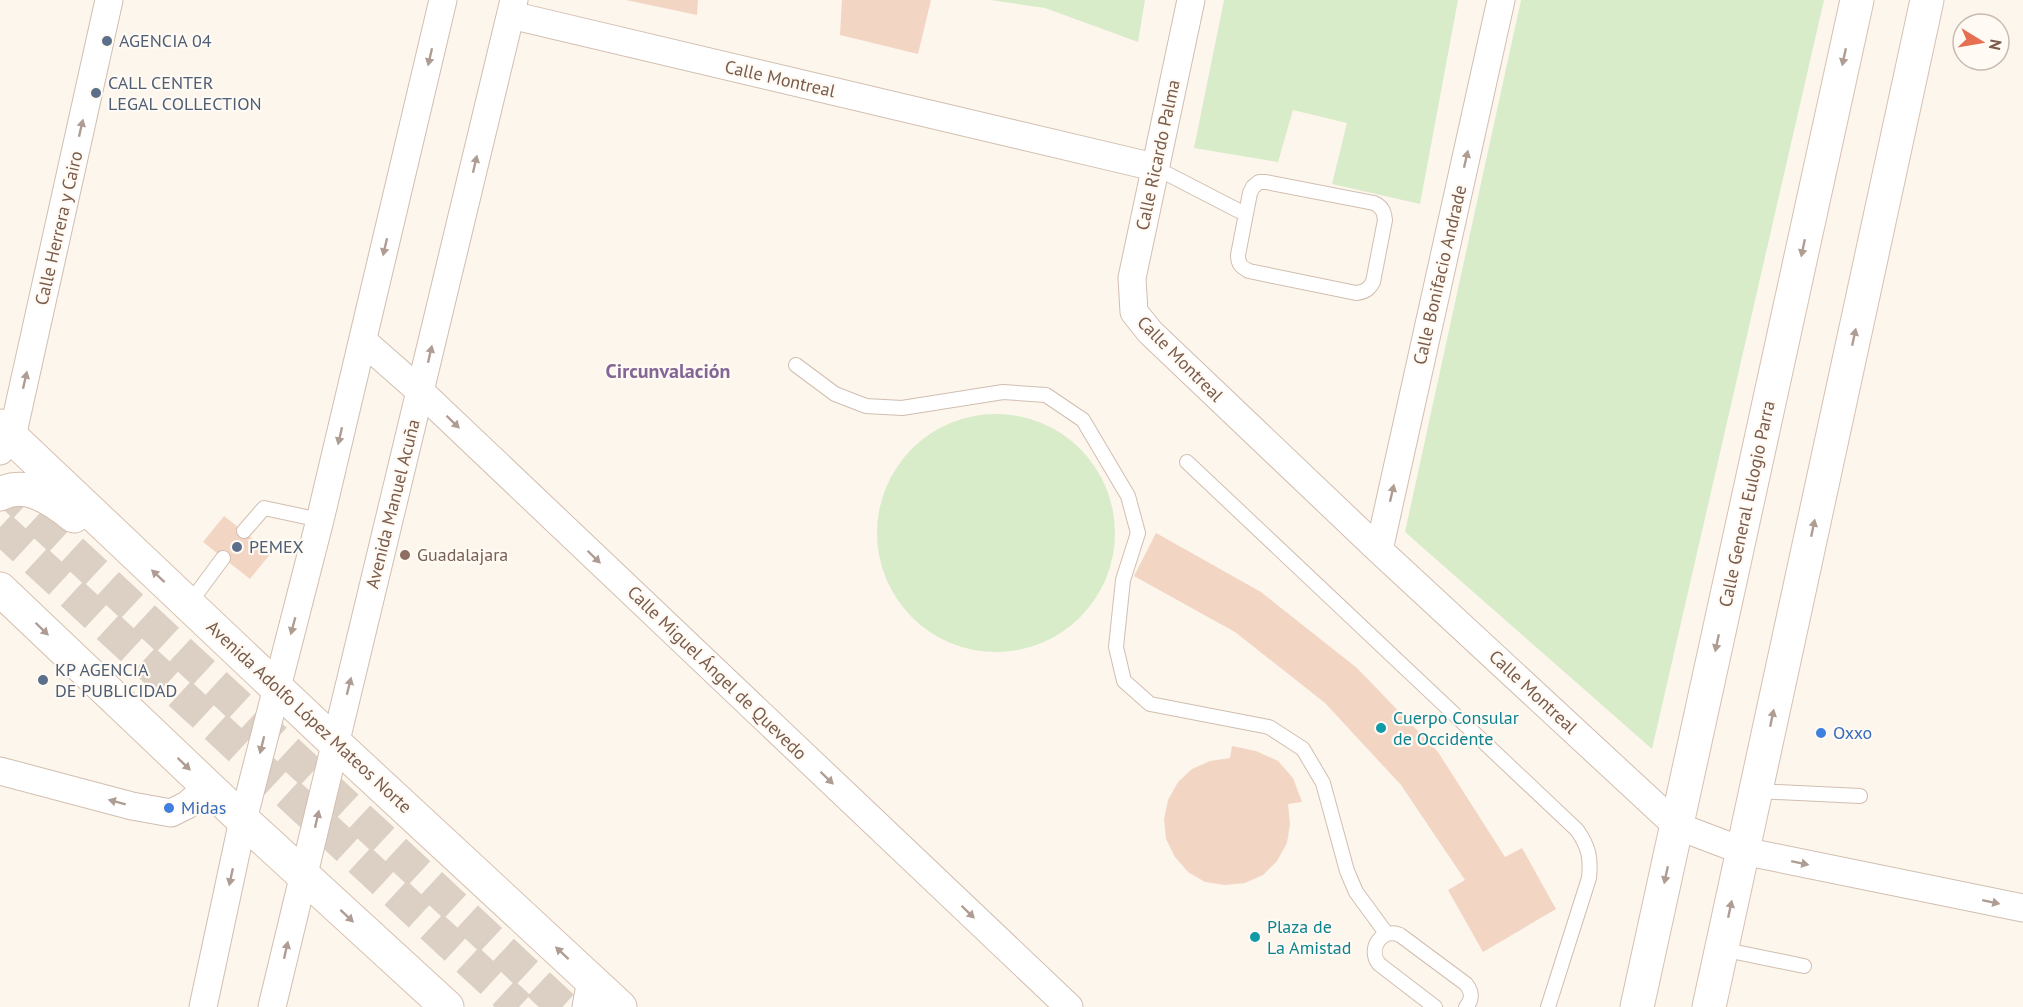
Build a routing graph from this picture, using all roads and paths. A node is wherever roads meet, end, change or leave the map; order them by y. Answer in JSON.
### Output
{"nodes":[{"id":1,"x":109,"y":0,"type":"edge"},
{"id":2,"x":443,"y":0,"type":"edge"},
{"id":3,"x":1191,"y":0,"type":"edge"},
{"id":4,"x":1501,"y":0,"type":"edge"},
{"id":5,"x":1857,"y":0,"type":"edge"},
{"id":6,"x":1927,"y":0,"type":"edge"},
{"id":7,"x":512,"y":8,"type":"edge"},
{"id":8,"x":1154,"y":167,"type":"junction"},
{"id":9,"x":1245,"y":214,"type":"junction"},
{"id":10,"x":1134,"y":312,"type":"joint"},
{"id":11,"x":363,"y":341,"type":"junction"},
{"id":12,"x":796,"y":365,"type":"dead end"},
{"id":13,"x":421,"y":392,"type":"junction"},
{"id":14,"x":4,"y":438,"type":"edge"},
{"id":15,"x":1187,"y":462,"type":"dead end"},
{"id":16,"x":0,"y":494,"type":"edge"},
{"id":17,"x":320,"y":520,"type":"junction"},
{"id":18,"x":244,"y":531,"type":"dead end"},
{"id":19,"x":120,"y":541,"type":"junction"},
{"id":20,"x":1379,"y":550,"type":"junction"},
{"id":21,"x":223,"y":558,"type":"dead end"},
{"id":22,"x":0,"y":589,"type":"edge"},
{"id":23,"x":189,"y":604,"type":"junction"},
{"id":24,"x":277,"y":688,"type":"junction"},
{"id":25,"x":335,"y":743,"type":"junction"},
{"id":26,"x":0,"y":771,"type":"edge"},
{"id":27,"x":208,"y":787,"type":"junction"},
{"id":28,"x":1756,"y":791,"type":"junction"},
{"id":29,"x":1860,"y":796,"type":"dead end"},
{"id":30,"x":243,"y":820,"type":"junction"},
{"id":31,"x":1677,"y":826,"type":"junction"},
{"id":32,"x":1743,"y":851,"type":"junction"},
{"id":33,"x":304,"y":876,"type":"junction"},
{"id":34,"x":2023,"y":908,"type":"edge"},
{"id":35,"x":1386,"y":933,"type":"junction"},
{"id":36,"x":1721,"y":949,"type":"junction"},
{"id":37,"x":1804,"y":966,"type":"dead end"},
{"id":38,"x":588,"y":994,"type":"edge"},
{"id":39,"x":1060,"y":1004,"type":"edge"},
{"id":40,"x":204,"y":1007,"type":"edge"},
{"id":41,"x":273,"y":1007,"type":"edge"},
{"id":42,"x":447,"y":1007,"type":"edge"},
{"id":43,"x":620,"y":1007,"type":"edge"},
{"id":44,"x":1435,"y":1007,"type":"edge"},
{"id":45,"x":1466,"y":1007,"type":"edge"},
{"id":46,"x":1548,"y":1007,"type":"edge"},
{"id":47,"x":1637,"y":1007,"type":"edge"},
{"id":48,"x":1709,"y":1007,"type":"edge"}],
"edges":[{"from":14,"to":1,"type":"street","name":"Calle Herrera y Cairo","one_way":true},
{"from":2,"to":11,"type":"street","one_way":true},
{"from":3,"to":8,"type":"street","name":"Calle Ricardo Palma"},
{"from":20,"to":4,"type":"street","name":"Calle Bonifacio Andrade","one_way":true},
{"from":5,"to":31,"type":"street","name":"Calle General Eulogio Parra","one_way":true},
{"from":28,"to":6,"type":"street","one_way":true},
{"from":7,"to":8,"type":"street","name":"Calle Montreal"},
{"from":13,"to":7,"type":"street","name":"Avenida Manuel Acuña","one_way":true},
{"from":8,"to":9,"type":"lane"},
{"from":8,"to":10,"type":"street","name":"Calle Ricardo Palma"},
{"from":9,"to":9,"type":"lane"},
{"from":10,"to":20,"type":"street","name":"Calle Montreal"},
{"from":11,"to":13,"type":"street","name":"Calle Miguel Ángel de Quevedo"},
{"from":11,"to":17,"type":"street","one_way":true},
{"from":12,"to":35,"type":"lane"},
{"from":25,"to":13,"type":"street","name":"Avenida Manuel Acuña","one_way":true},
{"from":13,"to":39,"type":"street","name":"Calle Miguel Ángel de Quevedo","one_way":true},
{"from":14,"to":19,"type":"street","name":"Avenida Adolfo López Mateos Norte"},
{"from":15,"to":46,"type":"lane"},
{"from":16,"to":19,"type":"street"},
{"from":17,"to":18,"type":"lane"},
{"from":17,"to":24,"type":"street","one_way":true},
{"from":23,"to":19,"type":"street","name":"Avenida Adolfo López Mateos Norte","one_way":true},
{"from":20,"to":31,"type":"street","name":"Calle Montreal"},
{"from":21,"to":23,"type":"lane"},
{"from":22,"to":27,"type":"street","one_way":true},
{"from":23,"to":24,"type":"street","name":"Avenida Adolfo López Mateos Norte"},
{"from":24,"to":25,"type":"street","name":"Avenida Adolfo López Mateos Norte"},
{"from":24,"to":30,"type":"street","one_way":true},
{"from":33,"to":25,"type":"street","name":"Avenida Manuel Acuña","one_way":true},
{"from":38,"to":25,"type":"street","name":"Avenida Adolfo López Mateos Norte","one_way":true},
{"from":27,"to":26,"type":"street","one_way":true},
{"from":27,"to":30,"type":"street"},
{"from":28,"to":29,"type":"lane"},
{"from":28,"to":32,"type":"street"},
{"from":30,"to":33,"type":"street"},
{"from":30,"to":40,"type":"street","one_way":true},
{"from":31,"to":32,"type":"street","name":"Calle Montreal"},
{"from":31,"to":47,"type":"street","name":"Calle General Eulogio Parra","one_way":true},
{"from":32,"to":34,"type":"street","name":"Calle Montreal","one_way":true},
{"from":36,"to":32,"type":"street","one_way":true},
{"from":41,"to":33,"type":"street","name":"Avenida Manuel Acuña","one_way":true},
{"from":33,"to":42,"type":"street","one_way":true},
{"from":35,"to":44,"type":"lane"},
{"from":35,"to":45,"type":"lane"},
{"from":36,"to":37,"type":"lane"},
{"from":36,"to":48,"type":"street"},
{"from":38,"to":43,"type":"street","name":"Avenida Adolfo López Mateos Norte"}]}
